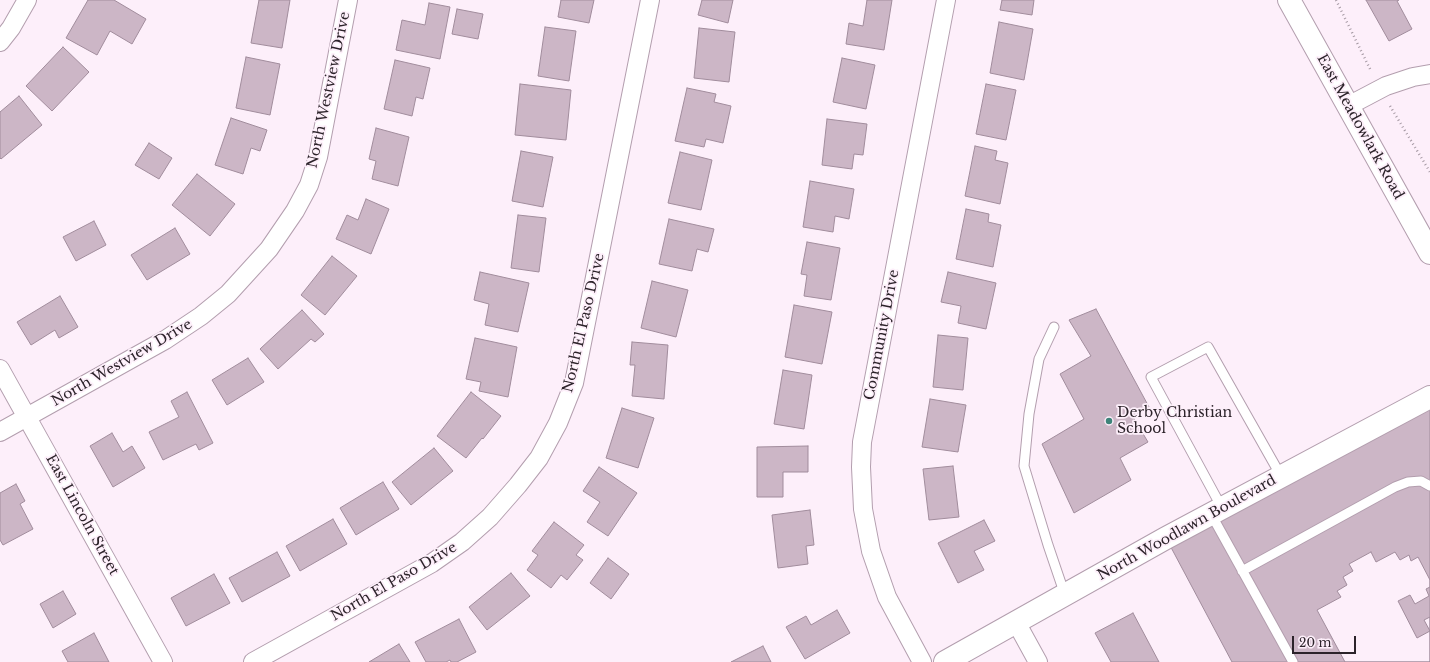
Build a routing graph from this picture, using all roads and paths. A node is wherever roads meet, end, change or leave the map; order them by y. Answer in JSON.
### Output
{"nodes":[{"id":1,"x":27,"y":0,"type":"edge"},
{"id":2,"x":348,"y":0,"type":"edge"},
{"id":3,"x":650,"y":0,"type":"edge"},
{"id":4,"x":946,"y":0,"type":"edge"},
{"id":5,"x":1289,"y":0,"type":"edge"},
{"id":6,"x":1336,"y":0,"type":"edge"},
{"id":7,"x":0,"y":42,"type":"edge"},
{"id":8,"x":1372,"y":74,"type":"dead end"},
{"id":9,"x":1430,"y":74,"type":"edge"},
{"id":10,"x":1389,"y":104,"type":"dead end"},
{"id":11,"x":1348,"y":106,"type":"junction"},
{"id":12,"x":1430,"y":172,"type":"edge"},
{"id":13,"x":1430,"y":253,"type":"edge"},
{"id":14,"x":1054,"y":327,"type":"dead end"},
{"id":15,"x":0,"y":369,"type":"edge"},
{"id":16,"x":1430,"y":397,"type":"edge"},
{"id":17,"x":27,"y":417,"type":"junction"},
{"id":18,"x":0,"y":432,"type":"edge"},
{"id":19,"x":1281,"y":476,"type":"junction"},
{"id":20,"x":1430,"y":486,"type":"edge"},
{"id":21,"x":1216,"y":511,"type":"junction"},
{"id":22,"x":1242,"y":571,"type":"junction"},
{"id":23,"x":1065,"y":595,"type":"junction"},
{"id":24,"x":1016,"y":622,"type":"junction"},
{"id":25,"x":163,"y":662,"type":"edge"},
{"id":26,"x":253,"y":662,"type":"edge"},
{"id":27,"x":922,"y":662,"type":"edge"},
{"id":28,"x":945,"y":662,"type":"edge"},
{"id":29,"x":1038,"y":662,"type":"edge"},
{"id":30,"x":1293,"y":662,"type":"edge"}],
"edges":[{"from":1,"to":7,"type":"street"},
{"from":2,"to":17,"type":"street","name":"North Westview Drive"},
{"from":3,"to":26,"type":"street","name":"North El Paso Drive"},
{"from":4,"to":27,"type":"street","name":"Community Drive"},
{"from":5,"to":11,"type":"street","name":"East Meadowlark Road"},
{"from":6,"to":8,"type":"path"},
{"from":9,"to":11,"type":"street"},
{"from":10,"to":12,"type":"path"},
{"from":11,"to":13,"type":"street","name":"East Meadowlark Road"},
{"from":14,"to":23,"type":"lane"},
{"from":15,"to":17,"type":"street","name":"East Lincoln Street"},
{"from":16,"to":19,"type":"street","name":"North Woodlawn Boulevard"},
{"from":17,"to":18,"type":"street","name":"North Westview Drive"},
{"from":17,"to":25,"type":"street","name":"East Lincoln Street"},
{"from":19,"to":21,"type":"street","name":"North Woodlawn Boulevard"},
{"from":19,"to":21,"type":"lane"},
{"from":20,"to":22,"type":"lane"},
{"from":21,"to":22,"type":"lane"},
{"from":21,"to":23,"type":"street","name":"North Woodlawn Boulevard"},
{"from":22,"to":30,"type":"lane"},
{"from":23,"to":24,"type":"street","name":"North Woodlawn Boulevard"},
{"from":24,"to":28,"type":"street","name":"North Woodlawn Boulevard"},
{"from":24,"to":29,"type":"street"}]}
